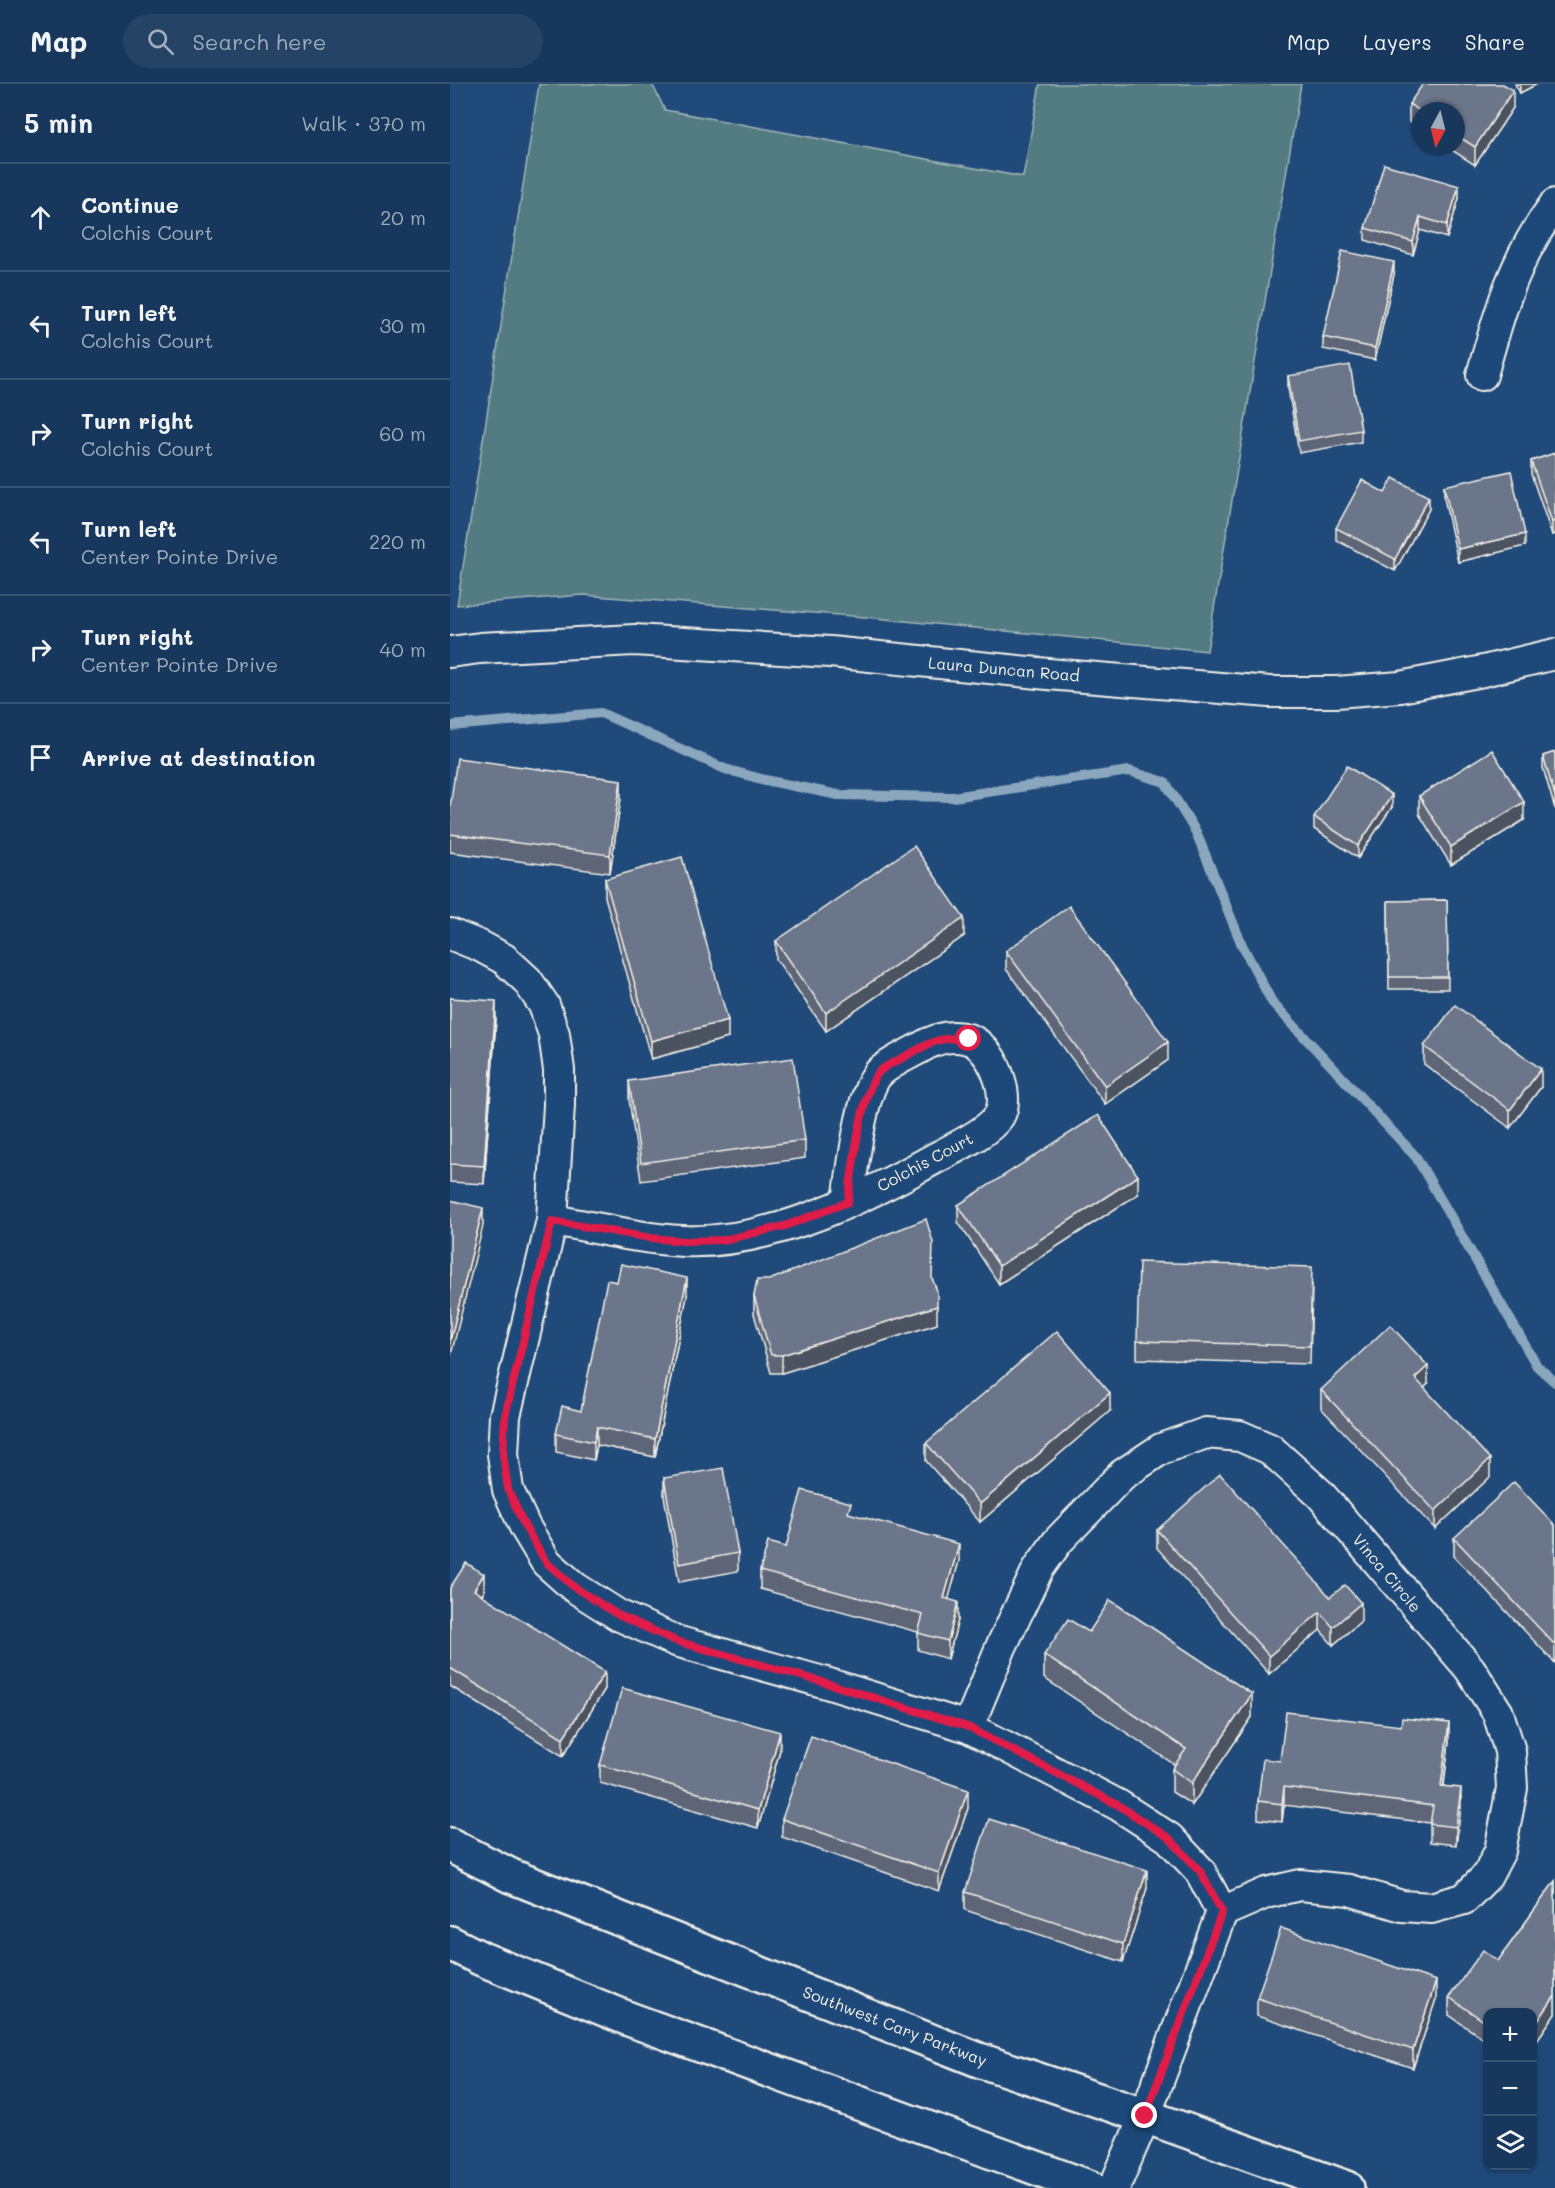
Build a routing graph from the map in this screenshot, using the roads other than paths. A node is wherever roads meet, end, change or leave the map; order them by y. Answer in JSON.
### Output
{"nodes":[{"id":1,"x":1555,"y":204,"type":"edge"},
{"id":2,"x":1482,"y":375,"type":"dead end"},
{"id":3,"x":450,"y":652,"type":"edge"},
{"id":4,"x":1555,"y":654,"type":"edge"},
{"id":5,"x":450,"y":934,"type":"edge"},
{"id":6,"x":848,"y":1202,"type":"junction"},
{"id":7,"x":552,"y":1221,"type":"junction"},
{"id":8,"x":968,"y":1727,"type":"junction"},
{"id":9,"x":450,"y":1845,"type":"edge"},
{"id":10,"x":1222,"y":1912,"type":"junction"},
{"id":11,"x":450,"y":1943,"type":"edge"},
{"id":12,"x":1145,"y":2116,"type":"junction"},
{"id":13,"x":1091,"y":2188,"type":"edge"},
{"id":14,"x":1114,"y":2188,"type":"edge"},
{"id":15,"x":1347,"y":2188,"type":"edge"}],
"edges":[{"from":1,"to":2,"type":"street"},
{"from":3,"to":4,"type":"street","name":"Laura Duncan Road"},
{"from":5,"to":7,"type":"street"},
{"from":6,"to":6,"type":"street","name":"Colchis Court"},
{"from":6,"to":7,"type":"street","name":"Colchis Court"},
{"from":7,"to":8,"type":"street"},
{"from":8,"to":10,"type":"street"},
{"from":8,"to":10,"type":"street","name":"Vinca Circle"},
{"from":9,"to":12,"type":"main road","name":"Southwest Cary Parkway"},
{"from":10,"to":12,"type":"street"},
{"from":11,"to":13,"type":"main road"},
{"from":12,"to":14,"type":"street"},
{"from":12,"to":15,"type":"main road","name":"Southwest Cary Parkway"}]}
